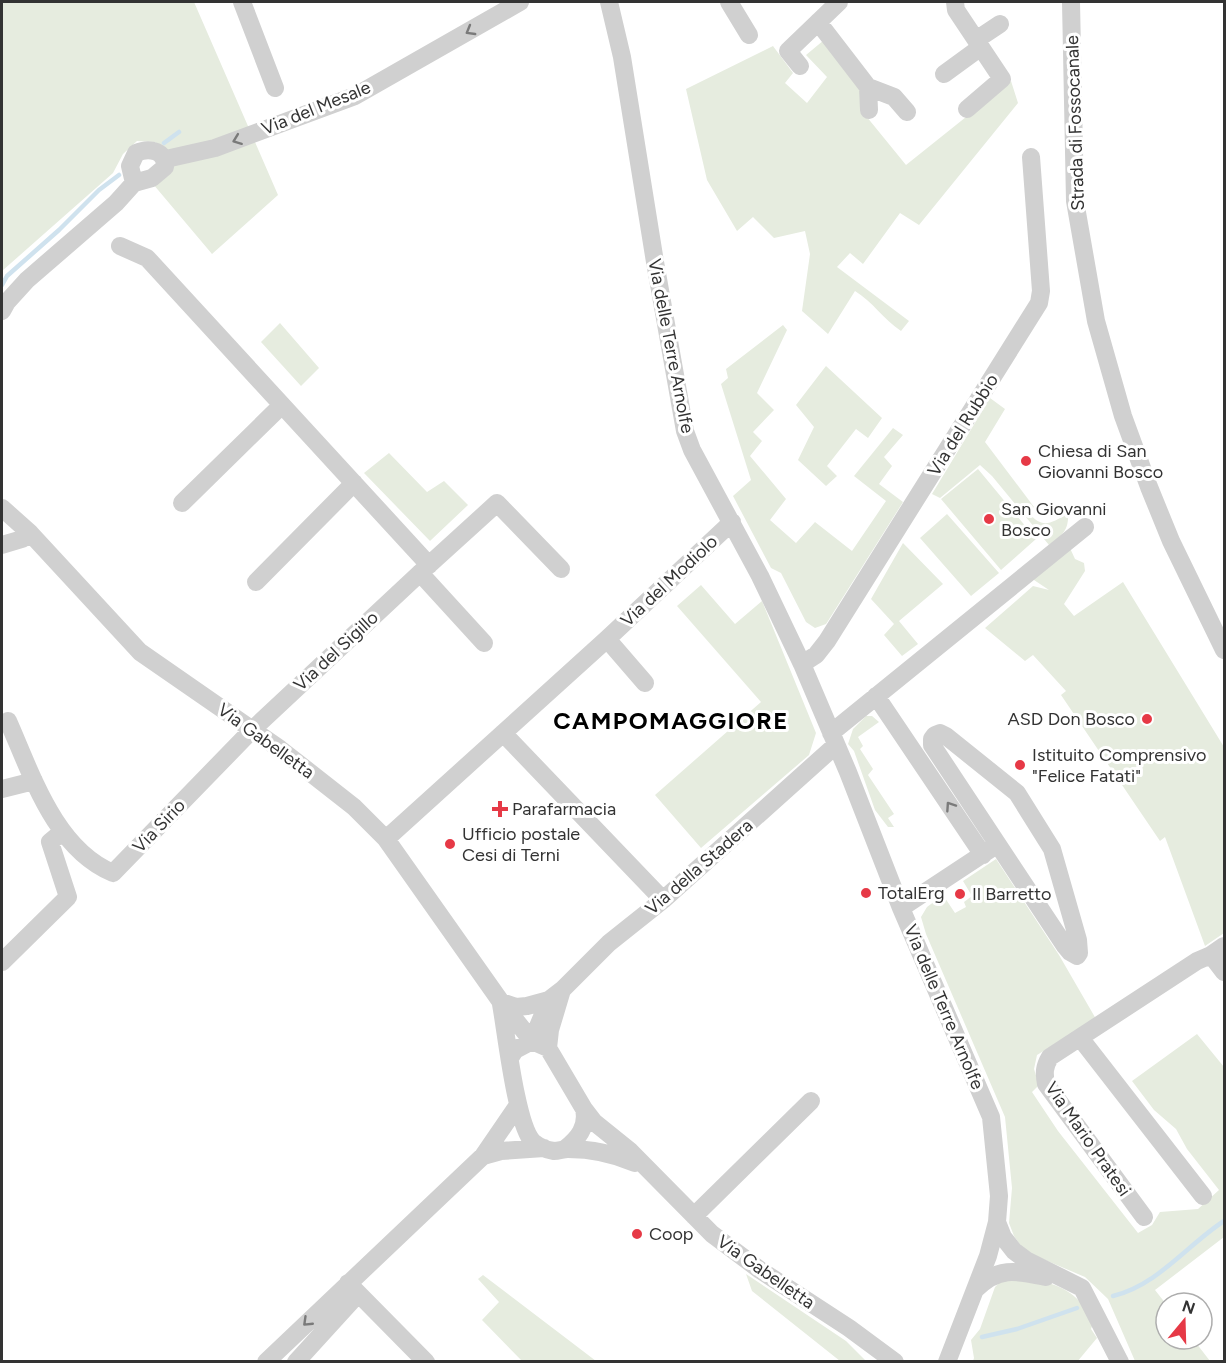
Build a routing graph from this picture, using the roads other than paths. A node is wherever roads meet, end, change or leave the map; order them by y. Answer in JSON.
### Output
{"nodes":[{"id":1,"x":242,"y":2,"type":"edge"},
{"id":2,"x":520,"y":2,"type":"edge"},
{"id":3,"x":609,"y":2,"type":"edge"},
{"id":4,"x":729,"y":2,"type":"edge"},
{"id":5,"x":839,"y":2,"type":"edge"},
{"id":6,"x":956,"y":2,"type":"edge"},
{"id":7,"x":1071,"y":2,"type":"edge"},
{"id":8,"x":818,"y":22,"type":"junction"},
{"id":9,"x":1000,"y":24,"type":"dead end"},
{"id":10,"x":749,"y":34,"type":"dead end"},
{"id":11,"x":978,"y":44,"type":"junction"},
{"id":12,"x":801,"y":66,"type":"dead end"},
{"id":13,"x":944,"y":74,"type":"dead end"},
{"id":14,"x":868,"y":87,"type":"junction"},
{"id":15,"x":275,"y":88,"type":"dead end"},
{"id":16,"x":967,"y":109,"type":"dead end"},
{"id":17,"x":869,"y":110,"type":"dead end"},
{"id":18,"x":907,"y":112,"type":"dead end"},
{"id":19,"x":1031,"y":157,"type":"dead end"},
{"id":20,"x":166,"y":159,"type":"junction"},
{"id":21,"x":134,"y":183,"type":"junction"},
{"id":22,"x":120,"y":246,"type":"dead end"},
{"id":23,"x":2,"y":311,"type":"edge"},
{"id":24,"x":282,"y":405,"type":"junction"},
{"id":25,"x":354,"y":483,"type":"junction"},
{"id":26,"x":182,"y":503,"type":"dead end"},
{"id":27,"x":2,"y":508,"type":"edge"},
{"id":28,"x":732,"y":522,"type":"junction"},
{"id":29,"x":1085,"y":527,"type":"dead end"},
{"id":30,"x":30,"y":533,"type":"junction"},
{"id":31,"x":2,"y":545,"type":"edge"},
{"id":32,"x":424,"y":569,"type":"junction"},
{"id":33,"x":561,"y":569,"type":"dead end"},
{"id":34,"x":256,"y":582,"type":"dead end"},
{"id":35,"x":607,"y":639,"type":"junction"},
{"id":36,"x":484,"y":643,"type":"dead end"},
{"id":37,"x":1224,"y":650,"type":"edge"},
{"id":38,"x":802,"y":664,"type":"junction"},
{"id":39,"x":645,"y":684,"type":"dead end"},
{"id":40,"x":876,"y":696,"type":"junction"},
{"id":41,"x":8,"y":721,"type":"dead end"},
{"id":42,"x":252,"y":730,"type":"junction"},
{"id":43,"x":503,"y":733,"type":"junction"},
{"id":44,"x":833,"y":739,"type":"junction"},
{"id":45,"x":34,"y":781,"type":"junction"},
{"id":46,"x":2,"y":789,"type":"edge"},
{"id":47,"x":62,"y":832,"type":"junction"},
{"id":48,"x":386,"y":839,"type":"junction"},
{"id":49,"x":999,"y":844,"type":"junction"},
{"id":50,"x":983,"y":855,"type":"junction"},
{"id":51,"x":663,"y":900,"type":"junction"},
{"id":52,"x":901,"y":908,"type":"junction"},
{"id":53,"x":1218,"y":951,"type":"edge"},
{"id":54,"x":2,"y":962,"type":"edge"},
{"id":55,"x":1224,"y":972,"type":"edge"},
{"id":56,"x":555,"y":995,"type":"junction"},
{"id":57,"x":501,"y":1002,"type":"junction"},
{"id":58,"x":1081,"y":1039,"type":"junction"},
{"id":59,"x":540,"y":1045,"type":"junction"},
{"id":60,"x":510,"y":1058,"type":"junction"},
{"id":61,"x":811,"y":1101,"type":"dead end"},
{"id":62,"x":518,"y":1105,"type":"junction"},
{"id":63,"x":584,"y":1110,"type":"junction"},
{"id":64,"x":544,"y":1148,"type":"junction"},
{"id":65,"x":565,"y":1149,"type":"junction"},
{"id":66,"x":483,"y":1156,"type":"junction"},
{"id":67,"x":643,"y":1166,"type":"junction"},
{"id":68,"x":1203,"y":1196,"type":"dead end"},
{"id":69,"x":694,"y":1216,"type":"junction"},
{"id":70,"x":1144,"y":1217,"type":"dead end"},
{"id":71,"x":997,"y":1222,"type":"junction"},
{"id":72,"x":1067,"y":1281,"type":"junction"},
{"id":73,"x":353,"y":1289,"type":"junction"},
{"id":74,"x":976,"y":1289,"type":"junction"},
{"id":75,"x":957,"y":1340,"type":"junction"},
{"id":76,"x":892,"y":1360,"type":"edge"},
{"id":77,"x":266,"y":1362,"type":"edge"},
{"id":78,"x":296,"y":1362,"type":"edge"},
{"id":79,"x":426,"y":1362,"type":"edge"},
{"id":80,"x":932,"y":1362,"type":"edge"},
{"id":81,"x":947,"y":1362,"type":"edge"},
{"id":82,"x":957,"y":1362,"type":"edge"},
{"id":83,"x":1120,"y":1362,"type":"edge"}],
"edges":[{"from":1,"to":15,"type":"street"},
{"from":2,"to":20,"type":"street","name":"Via del Mesale","one_way":true},
{"from":3,"to":28,"type":"street","name":"Via delle Terre Arnolfe"},
{"from":4,"to":10,"type":"street"},
{"from":5,"to":8,"type":"street"},
{"from":6,"to":11,"type":"street"},
{"from":7,"to":37,"type":"street","name":"Strada di Fossocanale"},
{"from":8,"to":12,"type":"street"},
{"from":8,"to":14,"type":"street"},
{"from":9,"to":11,"type":"street"},
{"from":11,"to":13,"type":"street"},
{"from":11,"to":16,"type":"street"},
{"from":14,"to":17,"type":"street"},
{"from":14,"to":18,"type":"street"},
{"from":19,"to":38,"type":"street","name":"Via del Rubbio"},
{"from":20,"to":21,"type":"street"},
{"from":20,"to":21,"type":"street","name":"Via del Mesale"},
{"from":21,"to":23,"type":"street"},
{"from":22,"to":24,"type":"street"},
{"from":24,"to":25,"type":"street"},
{"from":24,"to":26,"type":"street"},
{"from":25,"to":32,"type":"street"},
{"from":25,"to":34,"type":"street"},
{"from":27,"to":30,"type":"street","name":"Via Gabelletta"},
{"from":28,"to":35,"type":"street","name":"Via del Modiolo"},
{"from":28,"to":38,"type":"street","name":"Via delle Terre Arnolfe"},
{"from":29,"to":40,"type":"street"},
{"from":30,"to":31,"type":"street"},
{"from":30,"to":42,"type":"street","name":"Via Gabelletta"},
{"from":32,"to":33,"type":"street","name":"Via del Sigillo"},
{"from":32,"to":36,"type":"street"},
{"from":32,"to":42,"type":"street","name":"Via del Sigillo"},
{"from":35,"to":39,"type":"street","name":"Via del Modiolo"},
{"from":35,"to":43,"type":"street","name":"Via del Modiolo"},
{"from":38,"to":44,"type":"street","name":"Via delle Terre Arnolfe"},
{"from":40,"to":44,"type":"street"},
{"from":50,"to":40,"type":"street","one_way":true},
{"from":41,"to":45,"type":"street","name":"Via Sirio"},
{"from":42,"to":47,"type":"street","name":"Via Sirio"},
{"from":42,"to":48,"type":"street","name":"Via Gabelletta"},
{"from":43,"to":48,"type":"street","name":"Via del Modiolo"},
{"from":43,"to":51,"type":"street"},
{"from":44,"to":51,"type":"street","name":"Via della Stadera"},
{"from":44,"to":52,"type":"street","name":"Via delle Terre Arnolfe"},
{"from":45,"to":46,"type":"street"},
{"from":45,"to":47,"type":"street","name":"Via Sirio"},
{"from":47,"to":54,"type":"street"},
{"from":48,"to":57,"type":"street","name":"Via Gabelletta"},
{"from":49,"to":49,"type":"street"},
{"from":49,"to":50,"type":"street"},
{"from":50,"to":52,"type":"street"},
{"from":51,"to":56,"type":"street","name":"Via della Stadera"},
{"from":52,"to":71,"type":"street","name":"Via delle Terre Arnolfe"},
{"from":53,"to":55,"type":"street","name":"Via Mario Pratesi"},
{"from":53,"to":58,"type":"street","name":"Via Mario Pratesi"},
{"from":56,"to":57,"type":"street"},
{"from":56,"to":59,"type":"street","name":"Via della Stadera"},
{"from":57,"to":59,"type":"street","name":"Via Gabelletta"},
{"from":57,"to":60,"type":"street","name":"Via Gabelletta"},
{"from":58,"to":68,"type":"street"},
{"from":58,"to":70,"type":"street","name":"Via Mario Pratesi"},
{"from":59,"to":60,"type":"street"},
{"from":59,"to":63,"type":"street","name":"Via Gabelletta"},
{"from":60,"to":62,"type":"street","name":"Via Gabelletta"},
{"from":61,"to":69,"type":"street"},
{"from":62,"to":64,"type":"street","name":"Via Gabelletta"},
{"from":62,"to":66,"type":"street"},
{"from":63,"to":65,"type":"street"},
{"from":63,"to":67,"type":"street","name":"Via Gabelletta"},
{"from":64,"to":65,"type":"street","name":"Via Gabelletta"},
{"from":64,"to":66,"type":"street"},
{"from":65,"to":67,"type":"street","name":"Via Gabelletta"},
{"from":66,"to":73,"type":"street"},
{"from":67,"to":69,"type":"street","name":"Via Gabelletta"},
{"from":69,"to":76,"type":"street","name":"Via Gabelletta"},
{"from":71,"to":72,"type":"street"},
{"from":71,"to":74,"type":"street","name":"Via delle Terre Arnolfe"},
{"from":72,"to":74,"type":"street"},
{"from":72,"to":83,"type":"street"},
{"from":73,"to":77,"type":"street","one_way":true},
{"from":73,"to":78,"type":"street"},
{"from":73,"to":79,"type":"street"},
{"from":74,"to":75,"type":"street","name":"Via delle Terre Arnolfe"},
{"from":75,"to":80,"type":"street","name":"Via delle Terre Arnolfe"},
{"from":75,"to":81,"type":"street","name":"Via delle Terre Arnolfe"},
{"from":75,"to":82,"type":"street","name":"Via delle Terre Arnolfe"}]}
